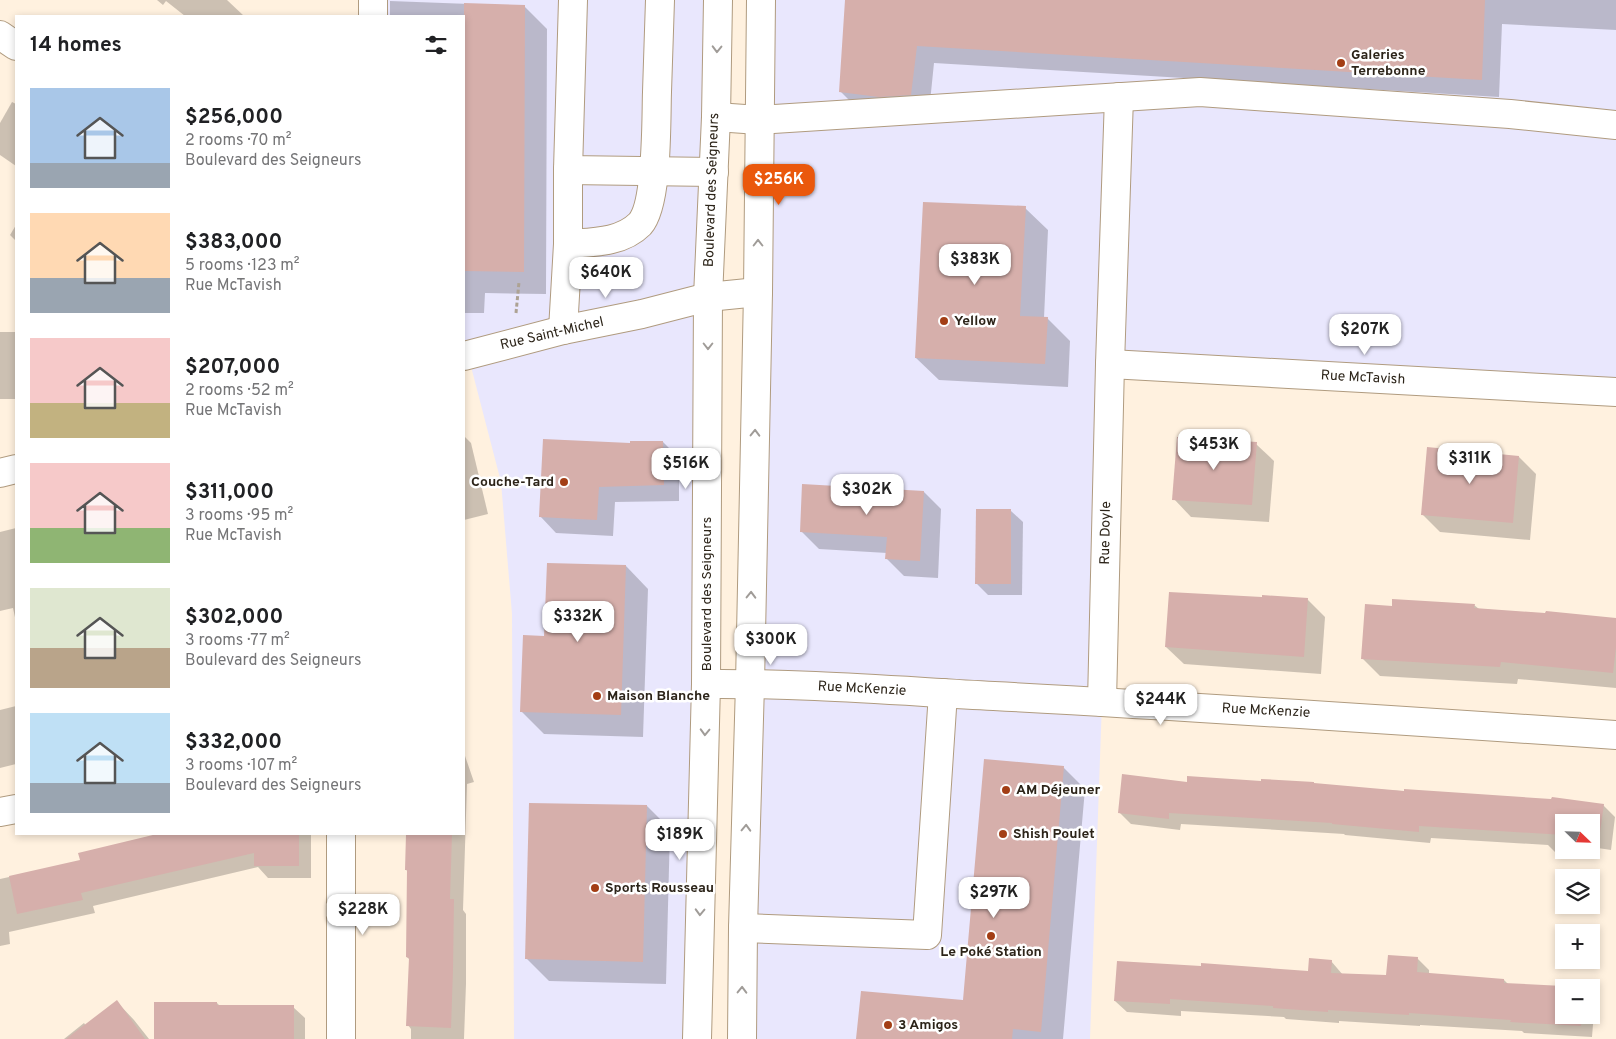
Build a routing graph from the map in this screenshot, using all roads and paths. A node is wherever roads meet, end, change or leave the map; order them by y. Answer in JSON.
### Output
{"nodes":[{"id":1,"x":373,"y":0,"type":"edge"},
{"id":2,"x":573,"y":0,"type":"edge"},
{"id":3,"x":660,"y":0,"type":"edge"},
{"id":4,"x":718,"y":0,"type":"edge"},
{"id":5,"x":761,"y":0,"type":"edge"},
{"id":6,"x":372,"y":15,"type":"edge"},
{"id":7,"x":0,"y":35,"type":"edge"},
{"id":8,"x":15,"y":45,"type":"edge"},
{"id":9,"x":1119,"y":97,"type":"junction"},
{"id":10,"x":716,"y":118,"type":"junction"},
{"id":11,"x":759,"y":120,"type":"junction"},
{"id":12,"x":1616,"y":125,"type":"edge"},
{"id":13,"x":568,"y":170,"type":"junction"},
{"id":14,"x":655,"y":171,"type":"junction"},
{"id":15,"x":714,"y":172,"type":"junction"},
{"id":16,"x":568,"y":244,"type":"junction"},
{"id":17,"x":758,"y":292,"type":"junction"},
{"id":18,"x":708,"y":297,"type":"junction"},
{"id":19,"x":563,"y":330,"type":"junction"},
{"id":20,"x":465,"y":356,"type":"edge"},
{"id":21,"x":1110,"y":364,"type":"junction"},
{"id":22,"x":1616,"y":392,"type":"edge"},
{"id":23,"x":15,"y":469,"type":"edge"},
{"id":24,"x":0,"y":473,"type":"edge"},
{"id":25,"x":706,"y":684,"type":"junction"},
{"id":26,"x":750,"y":684,"type":"junction"},
{"id":27,"x":943,"y":693,"type":"junction"},
{"id":28,"x":1102,"y":702,"type":"junction"},
{"id":29,"x":1616,"y":735,"type":"edge"},
{"id":30,"x":15,"y":809,"type":"edge"},
{"id":31,"x":0,"y":812,"type":"edge"},
{"id":32,"x":342,"y":835,"type":"edge"},
{"id":33,"x":743,"y":928,"type":"junction"},
{"id":34,"x":341,"y":1039,"type":"edge"},
{"id":35,"x":697,"y":1039,"type":"edge"},
{"id":36,"x":742,"y":1039,"type":"edge"}],
"edges":[{"from":1,"to":6,"type":"street"},
{"from":2,"to":13,"type":"street"},
{"from":3,"to":14,"type":"street"},
{"from":4,"to":10,"type":"street","name":"Boulevard des Seigneurs","one_way":true},
{"from":5,"to":11,"type":"street"},
{"from":7,"to":8,"type":"street"},
{"from":9,"to":11,"type":"street"},
{"from":9,"to":12,"type":"street"},
{"from":9,"to":21,"type":"street","name":"Rue Doyle"},
{"from":10,"to":11,"type":"street"},
{"from":10,"to":15,"type":"street","name":"Boulevard des Seigneurs"},
{"from":17,"to":11,"type":"street","one_way":true},
{"from":13,"to":14,"type":"street"},
{"from":13,"to":16,"type":"street"},
{"from":14,"to":15,"type":"street"},
{"from":14,"to":16,"type":"street"},
{"from":15,"to":18,"type":"street","name":"Boulevard des Seigneurs"},
{"from":16,"to":19,"type":"street"},
{"from":17,"to":18,"type":"street","name":"Rue Saint-Michel"},
{"from":26,"to":17,"type":"street","one_way":true},
{"from":18,"to":19,"type":"street","name":"Rue Saint-Michel"},
{"from":18,"to":25,"type":"street","name":"Boulevard des Seigneurs","one_way":true},
{"from":19,"to":20,"type":"street","name":"Rue Saint-Michel"},
{"from":21,"to":22,"type":"street","name":"Rue McTavish"},
{"from":21,"to":28,"type":"street","name":"Rue Doyle"},
{"from":23,"to":24,"type":"street"},
{"from":25,"to":26,"type":"street","name":"Rue McKenzie"},
{"from":25,"to":35,"type":"street","name":"Boulevard des Seigneurs","one_way":true},
{"from":26,"to":27,"type":"street","name":"Rue McKenzie"},
{"from":33,"to":26,"type":"street","one_way":true},
{"from":27,"to":28,"type":"street","name":"Rue McKenzie"},
{"from":27,"to":33,"type":"street"},
{"from":28,"to":29,"type":"street","name":"Rue McKenzie"},
{"from":30,"to":31,"type":"street"},
{"from":32,"to":34,"type":"street"},
{"from":36,"to":33,"type":"street","one_way":true}]}
